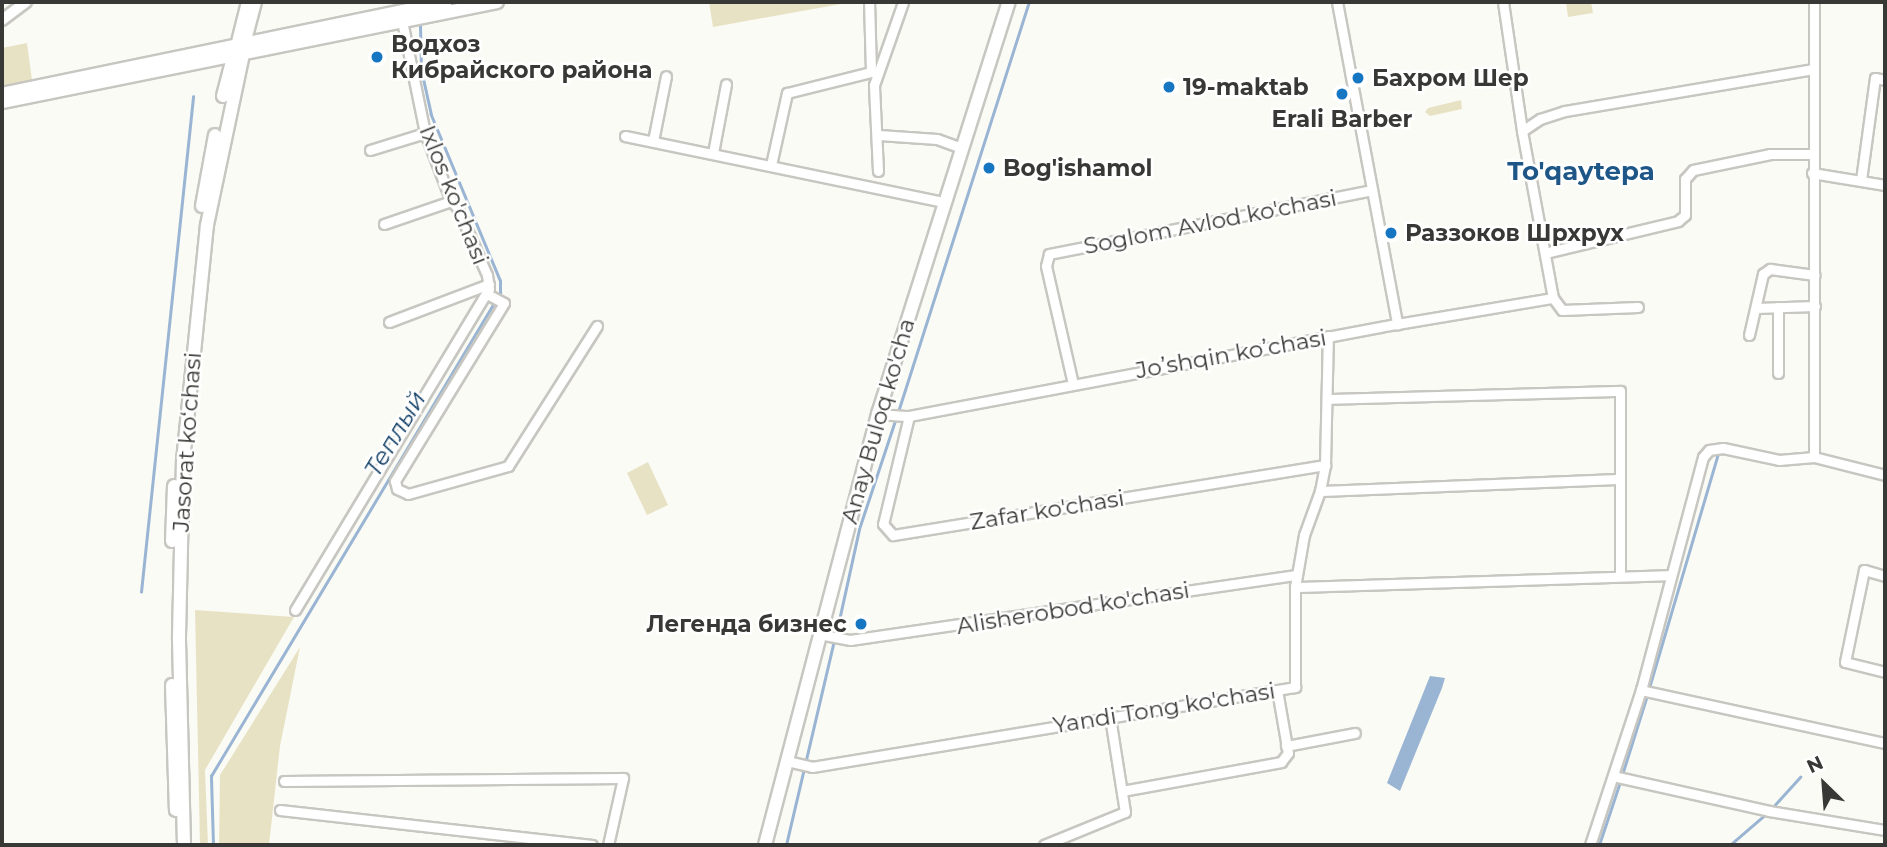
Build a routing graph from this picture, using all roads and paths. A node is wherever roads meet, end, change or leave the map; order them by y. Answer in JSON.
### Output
{"nodes":[{"id":1,"x":26,"y":2,"type":"edge"},
{"id":2,"x":247,"y":2,"type":"edge"},
{"id":3,"x":256,"y":2,"type":"edge"},
{"id":4,"x":446,"y":2,"type":"edge"},
{"id":5,"x":497,"y":2,"type":"edge"},
{"id":6,"x":869,"y":2,"type":"edge"},
{"id":7,"x":903,"y":2,"type":"edge"},
{"id":8,"x":1009,"y":2,"type":"edge"},
{"id":9,"x":1337,"y":2,"type":"edge"},
{"id":10,"x":1503,"y":2,"type":"edge"},
{"id":11,"x":1814,"y":2,"type":"edge"},
{"id":12,"x":2,"y":20,"type":"edge"},
{"id":13,"x":402,"y":21,"type":"junction"},
{"id":14,"x":239,"y":50,"type":"junction"},
{"id":15,"x":1813,"y":69,"type":"junction"},
{"id":16,"x":666,"y":76,"type":"dead end"},
{"id":17,"x":1885,"y":80,"type":"edge"},
{"id":18,"x":726,"y":84,"type":"dead end"},
{"id":19,"x":2,"y":94,"type":"edge"},
{"id":20,"x":2,"y":102,"type":"edge"},
{"id":21,"x":1522,"y":131,"type":"junction"},
{"id":22,"x":425,"y":133,"type":"junction"},
{"id":23,"x":625,"y":135,"type":"dead end"},
{"id":24,"x":879,"y":135,"type":"junction"},
{"id":25,"x":653,"y":141,"type":"junction"},
{"id":26,"x":962,"y":148,"type":"junction"},
{"id":27,"x":370,"y":150,"type":"dead end"},
{"id":28,"x":713,"y":153,"type":"junction"},
{"id":29,"x":1813,"y":154,"type":"junction"},
{"id":30,"x":771,"y":165,"type":"junction"},
{"id":31,"x":878,"y":171,"type":"dead end"},
{"id":32,"x":1812,"y":173,"type":"junction"},
{"id":33,"x":1861,"y":180,"type":"junction"},
{"id":34,"x":1885,"y":184,"type":"edge"},
{"id":35,"x":1372,"y":190,"type":"junction"},
{"id":36,"x":451,"y":201,"type":"junction"},
{"id":37,"x":945,"y":202,"type":"junction"},
{"id":38,"x":384,"y":224,"type":"dead end"},
{"id":39,"x":1545,"y":253,"type":"junction"},
{"id":40,"x":1815,"y":275,"type":"junction"},
{"id":41,"x":494,"y":295,"type":"junction"},
{"id":42,"x":1553,"y":298,"type":"junction"},
{"id":43,"x":1815,"y":306,"type":"junction"},
{"id":44,"x":1638,"y":307,"type":"dead end"},
{"id":45,"x":1778,"y":307,"type":"junction"},
{"id":46,"x":1756,"y":308,"type":"junction"},
{"id":47,"x":389,"y":321,"type":"dead end"},
{"id":48,"x":1397,"y":324,"type":"junction"},
{"id":49,"x":597,"y":326,"type":"dead end"},
{"id":50,"x":1749,"y":335,"type":"dead end"},
{"id":51,"x":1328,"y":336,"type":"junction"},
{"id":52,"x":1777,"y":373,"type":"dead end"},
{"id":53,"x":1073,"y":384,"type":"junction"},
{"id":54,"x":1327,"y":399,"type":"junction"},
{"id":55,"x":883,"y":415,"type":"junction"},
{"id":56,"x":909,"y":416,"type":"junction"},
{"id":57,"x":1814,"y":457,"type":"junction"},
{"id":58,"x":1325,"y":465,"type":"junction"},
{"id":59,"x":1885,"y":474,"type":"edge"},
{"id":60,"x":1619,"y":479,"type":"junction"},
{"id":61,"x":1320,"y":491,"type":"junction"},
{"id":62,"x":1296,"y":575,"type":"junction"},
{"id":63,"x":1620,"y":575,"type":"junction"},
{"id":64,"x":1670,"y":575,"type":"junction"},
{"id":65,"x":1885,"y":576,"type":"edge"},
{"id":66,"x":1295,"y":587,"type":"junction"},
{"id":67,"x":295,"y":610,"type":"dead end"},
{"id":68,"x":823,"y":635,"type":"junction"},
{"id":69,"x":1885,"y":671,"type":"edge"},
{"id":70,"x":1277,"y":690,"type":"junction"},
{"id":71,"x":1645,"y":691,"type":"junction"},
{"id":72,"x":1110,"y":717,"type":"junction"},
{"id":73,"x":1354,"y":733,"type":"dead end"},
{"id":74,"x":1885,"y":743,"type":"edge"},
{"id":75,"x":1286,"y":746,"type":"junction"},
{"id":76,"x":791,"y":762,"type":"junction"},
{"id":77,"x":1614,"y":776,"type":"junction"},
{"id":78,"x":284,"y":781,"type":"dead end"},
{"id":79,"x":1122,"y":791,"type":"junction"},
{"id":80,"x":280,"y":810,"type":"dead end"},
{"id":81,"x":1885,"y":830,"type":"edge"},
{"id":82,"x":176,"y":845,"type":"edge"},
{"id":83,"x":184,"y":845,"type":"edge"},
{"id":84,"x":592,"y":845,"type":"edge"},
{"id":85,"x":608,"y":845,"type":"edge"},
{"id":86,"x":765,"y":845,"type":"edge"},
{"id":87,"x":1044,"y":845,"type":"edge"},
{"id":88,"x":1590,"y":845,"type":"edge"}],
"edges":[{"from":1,"to":12,"type":"street"},
{"from":2,"to":14,"type":"street"},
{"from":3,"to":14,"type":"street"},
{"from":4,"to":14,"type":"main road"},
{"from":5,"to":13,"type":"main road"},
{"from":6,"to":30,"type":"street"},
{"from":7,"to":24,"type":"street"},
{"from":8,"to":26,"type":"main road","name":"Anay Buloq ko'cha"},
{"from":9,"to":35,"type":"street"},
{"from":10,"to":21,"type":"street"},
{"from":11,"to":15,"type":"street"},
{"from":13,"to":14,"type":"main road"},
{"from":13,"to":22,"type":"street","name":"Ixlos ko'chasi"},
{"from":14,"to":19,"type":"main road"},
{"from":14,"to":20,"type":"main road"},
{"from":14,"to":82,"type":"main road","name":"Jasorat koʻchasi"},
{"from":14,"to":83,"type":"main road","name":"Jasorat koʻchasi"},
{"from":15,"to":21,"type":"street"},
{"from":15,"to":29,"type":"street"},
{"from":16,"to":25,"type":"street"},
{"from":17,"to":33,"type":"street"},
{"from":18,"to":28,"type":"street"},
{"from":21,"to":39,"type":"street"},
{"from":22,"to":27,"type":"street"},
{"from":22,"to":36,"type":"street","name":"Ixlos ko'chasi"},
{"from":23,"to":25,"type":"street"},
{"from":24,"to":26,"type":"street"},
{"from":24,"to":31,"type":"street"},
{"from":25,"to":28,"type":"street"},
{"from":26,"to":37,"type":"main road","name":"Anay Buloq ko'cha"},
{"from":28,"to":30,"type":"street"},
{"from":29,"to":32,"type":"street"},
{"from":29,"to":39,"type":"street"},
{"from":30,"to":37,"type":"street"},
{"from":32,"to":33,"type":"street"},
{"from":32,"to":40,"type":"street"},
{"from":33,"to":34,"type":"street"},
{"from":35,"to":48,"type":"street"},
{"from":35,"to":53,"type":"street","name":"Soglom Avlod ko'chasi"},
{"from":36,"to":38,"type":"street"},
{"from":36,"to":41,"type":"street","name":"Ixlos ko'chasi"},
{"from":37,"to":55,"type":"main road","name":"Anay Buloq ko'cha"},
{"from":39,"to":42,"type":"street"},
{"from":40,"to":43,"type":"street"},
{"from":40,"to":46,"type":"street"},
{"from":41,"to":47,"type":"street"},
{"from":41,"to":49,"type":"street"},
{"from":41,"to":67,"type":"street","name":"Ixlos ko'chasi"},
{"from":42,"to":44,"type":"street"},
{"from":42,"to":48,"type":"street","name":"Joʼshqin koʼchasi"},
{"from":43,"to":45,"type":"street"},
{"from":43,"to":57,"type":"street"},
{"from":45,"to":46,"type":"street"},
{"from":45,"to":52,"type":"street"},
{"from":46,"to":50,"type":"street"},
{"from":48,"to":51,"type":"street","name":"Joʼshqin koʼchasi"},
{"from":51,"to":53,"type":"street","name":"Joʼshqin koʼchasi"},
{"from":51,"to":54,"type":"street","name":"Yandi Tong ko'chasi"},
{"from":53,"to":56,"type":"street","name":"Joʼshqin koʼchasi"},
{"from":54,"to":58,"type":"street","name":"Yandi Tong ko'chasi"},
{"from":54,"to":60,"type":"street"},
{"from":55,"to":56,"type":"street","name":"Joʼshqin koʼchasi"},
{"from":55,"to":68,"type":"main road","name":"Anay Buloq ko'cha"},
{"from":56,"to":58,"type":"street","name":"Zafar ko'chasi"},
{"from":57,"to":59,"type":"street"},
{"from":57,"to":64,"type":"street"},
{"from":58,"to":61,"type":"street","name":"Yandi Tong ko'chasi"},
{"from":60,"to":61,"type":"street"},
{"from":60,"to":63,"type":"street"},
{"from":61,"to":62,"type":"street","name":"Yandi Tong ko'chasi"},
{"from":62,"to":66,"type":"street","name":"Yandi Tong ko'chasi"},
{"from":62,"to":68,"type":"street","name":"Alisherobod ko'chasi"},
{"from":63,"to":64,"type":"street"},
{"from":63,"to":66,"type":"street"},
{"from":64,"to":71,"type":"street"},
{"from":65,"to":69,"type":"street"},
{"from":66,"to":70,"type":"street","name":"Yandi Tong ko'chasi"},
{"from":68,"to":76,"type":"main road","name":"Anay Buloq ko'cha"},
{"from":70,"to":72,"type":"street","name":"Yandi Tong ko'chasi"},
{"from":70,"to":75,"type":"street"},
{"from":71,"to":74,"type":"street"},
{"from":71,"to":77,"type":"street"},
{"from":72,"to":76,"type":"street","name":"Yandi Tong ko'chasi"},
{"from":72,"to":79,"type":"street"},
{"from":73,"to":75,"type":"street"},
{"from":75,"to":79,"type":"street"},
{"from":76,"to":86,"type":"main road","name":"Anay Buloq ko'cha"},
{"from":77,"to":81,"type":"street"},
{"from":77,"to":88,"type":"street"},
{"from":78,"to":85,"type":"street"},
{"from":79,"to":87,"type":"street"},
{"from":80,"to":84,"type":"street"}]}
